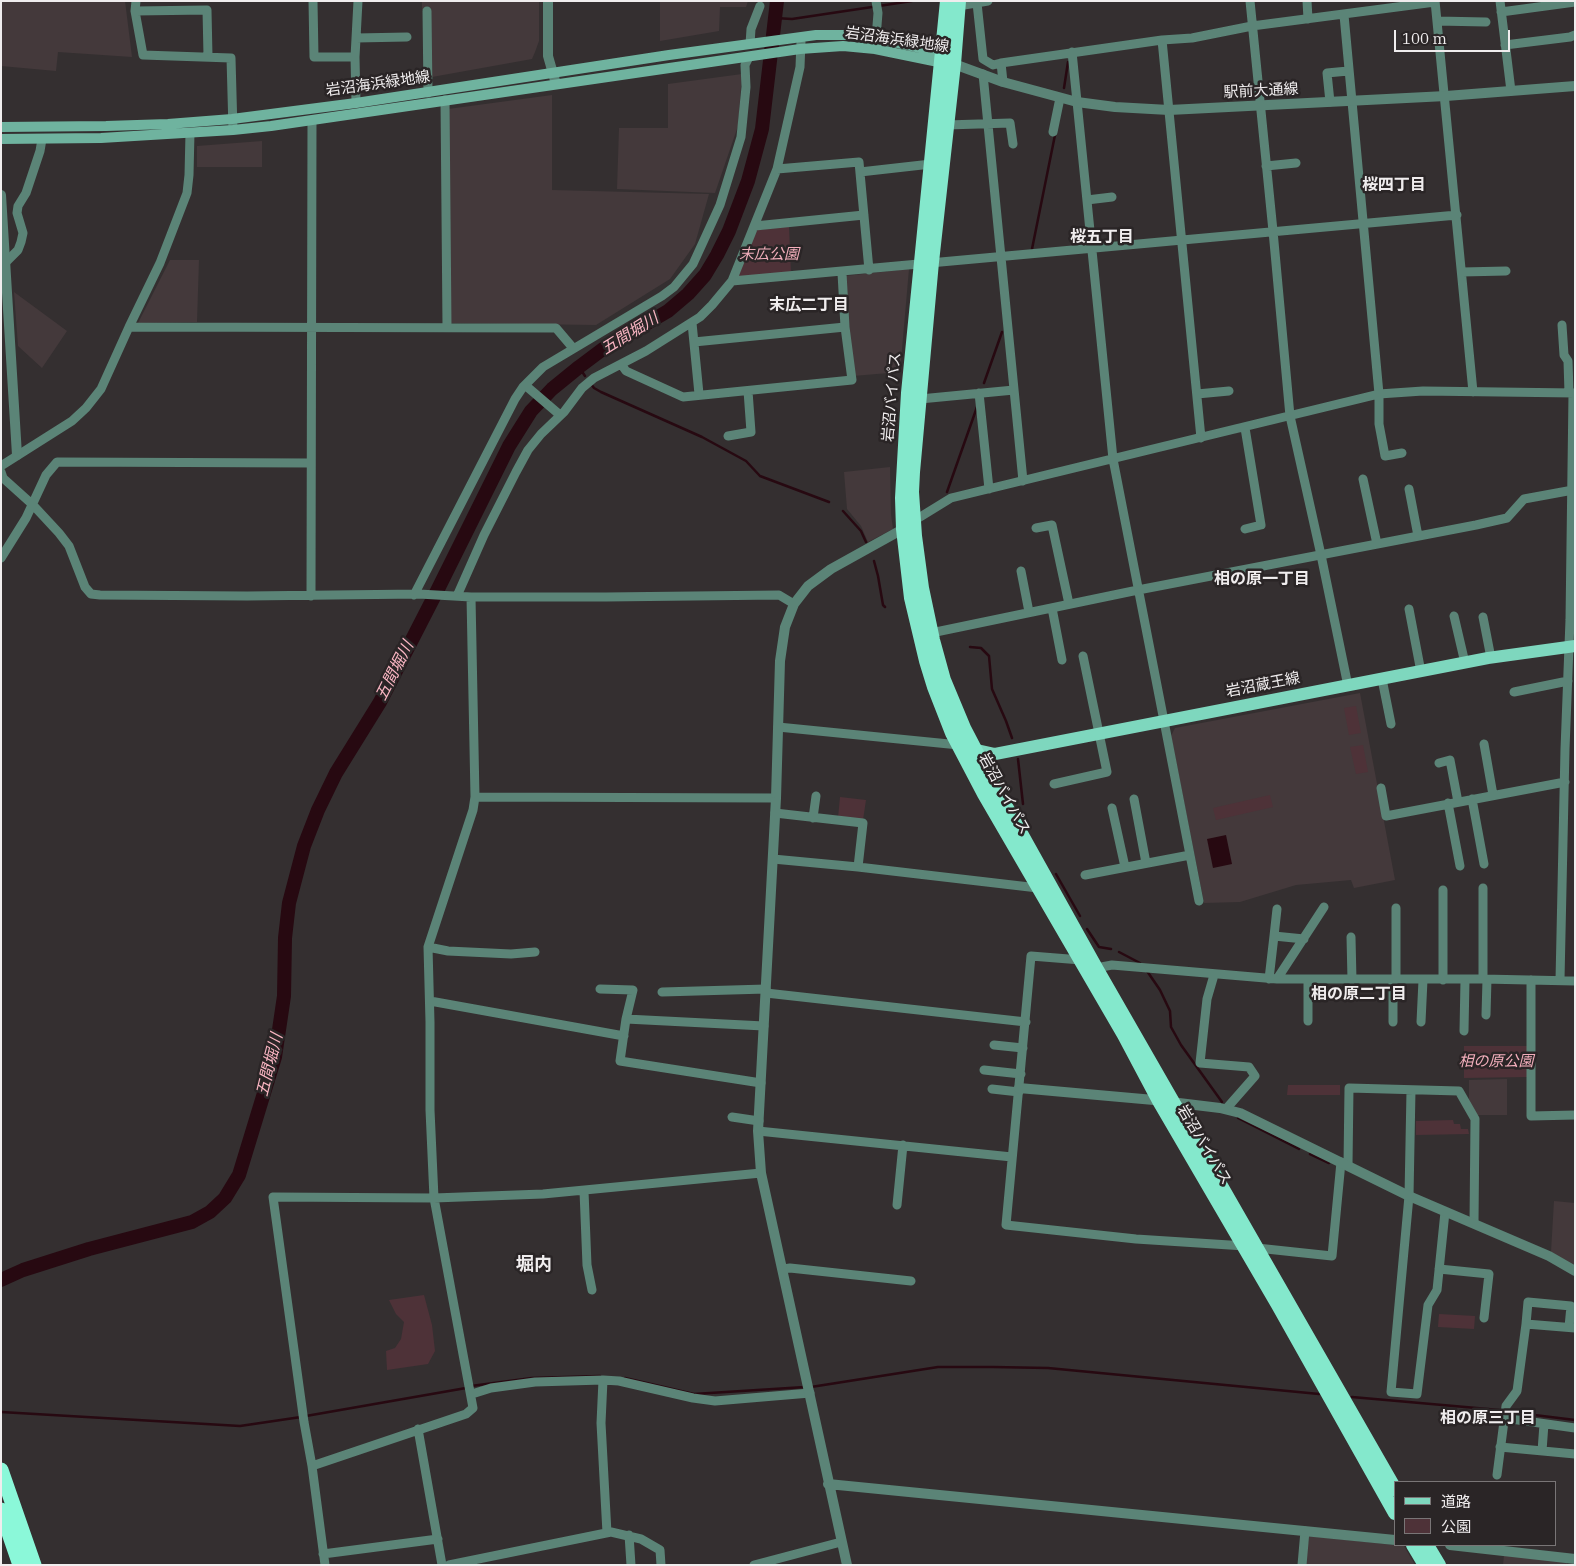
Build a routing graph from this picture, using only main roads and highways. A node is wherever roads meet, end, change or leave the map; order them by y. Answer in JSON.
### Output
{"nodes":[{"id":1,"x":955,"y":3,"type":"edge"},
{"id":2,"x":946,"y":61,"type":"junction"},
{"id":3,"x":1,"y":126,"type":"edge"},
{"id":4,"x":1,"y":139,"type":"edge"},
{"id":5,"x":926,"y":263,"type":"junction"},
{"id":6,"x":908,"y":525,"type":"junction"},
{"id":7,"x":1572,"y":646,"type":"edge"},
{"id":8,"x":959,"y":745,"type":"junction"},
{"id":9,"x":974,"y":750,"type":"junction"},
{"id":10,"x":1251,"y":1247,"type":"junction"},
{"id":11,"x":1,"y":1470,"type":"edge"},
{"id":12,"x":1394,"y":1487,"type":"edge"},
{"id":13,"x":1,"y":1510,"type":"edge"},
{"id":14,"x":1394,"y":1511,"type":"edge"},
{"id":15,"x":1414,"y":1546,"type":"edge"},
{"id":16,"x":1428,"y":1546,"type":"edge"},
{"id":17,"x":20,"y":1565,"type":"edge"},
{"id":18,"x":34,"y":1565,"type":"edge"},
{"id":19,"x":1425,"y":1565,"type":"edge"},
{"id":20,"x":1438,"y":1565,"type":"edge"}],
"edges":[{"from":1,"to":2,"type":"highway","name":"岩沼バイパス"},
{"from":2,"to":3,"type":"main road","name":"岩沼海浜緑地線"},
{"from":2,"to":4,"type":"main road","name":"岩沼海浜緑地線"},
{"from":2,"to":5,"type":"highway","name":"岩沼バイパス"},
{"from":2,"to":5,"type":"highway","name":"岩沼バイパス"},
{"from":5,"to":6,"type":"highway","name":"岩沼バイパス"},
{"from":5,"to":6,"type":"highway","name":"岩沼バイパス"},
{"from":6,"to":8,"type":"highway","name":"岩沼バイパス"},
{"from":6,"to":9,"type":"highway","name":"岩沼バイパス"},
{"from":7,"to":9,"type":"main road","name":"岩沼蔵王線"},
{"from":8,"to":9,"type":"main road","name":"岩沼蔵王線"},
{"from":8,"to":10,"type":"highway","name":"岩沼バイパス"},
{"from":9,"to":10,"type":"highway","name":"岩沼バイパス"},
{"from":10,"to":12,"type":"highway","name":"岩沼バイパス"},
{"from":10,"to":14,"type":"highway","name":"岩沼バイパス"},
{"from":11,"to":18,"type":"highway"},
{"from":13,"to":17,"type":"highway"},
{"from":15,"to":19,"type":"highway"},
{"from":16,"to":20,"type":"highway"}]}
